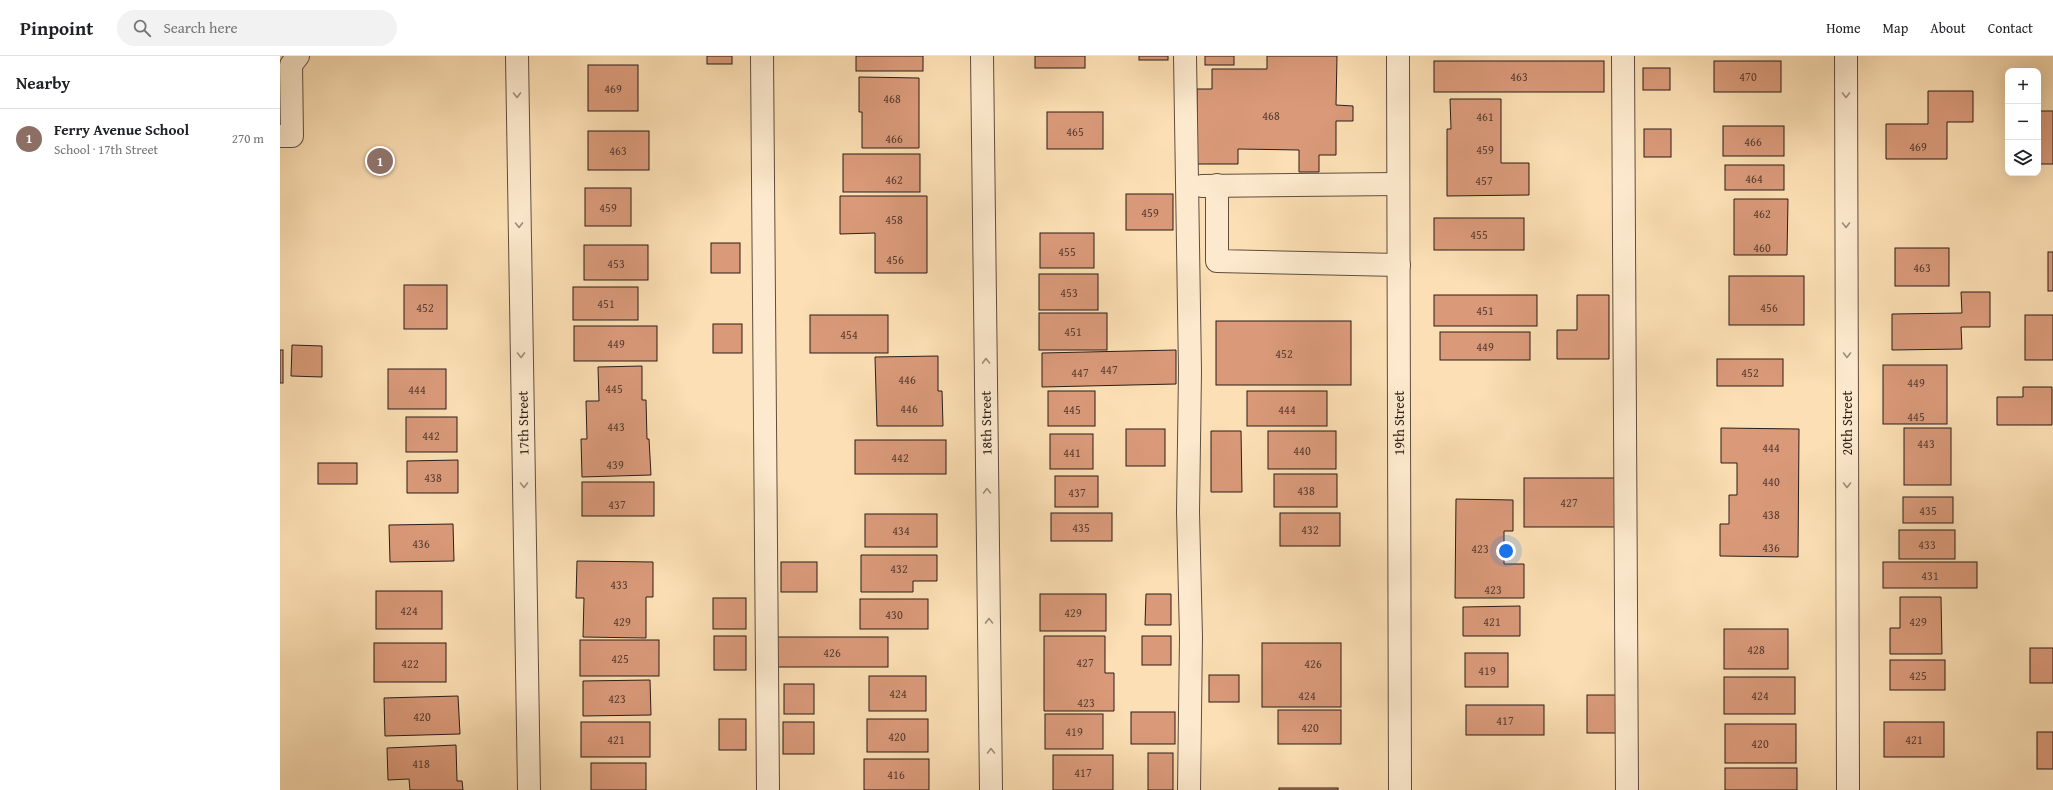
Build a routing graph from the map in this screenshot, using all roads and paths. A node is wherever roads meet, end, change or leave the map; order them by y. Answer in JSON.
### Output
{"nodes":[{"id":1,"x":298,"y":56,"type":"edge"},
{"id":2,"x":516,"y":56,"type":"edge"},
{"id":3,"x":762,"y":56,"type":"edge"},
{"id":4,"x":982,"y":56,"type":"edge"},
{"id":5,"x":1186,"y":56,"type":"edge"},
{"id":6,"x":1398,"y":56,"type":"edge"},
{"id":7,"x":1623,"y":56,"type":"edge"},
{"id":8,"x":1846,"y":56,"type":"edge"},
{"id":9,"x":280,"y":136,"type":"edge"},
{"id":10,"x":1398,"y":184,"type":"junction"},
{"id":11,"x":1217,"y":185,"type":"junction"},
{"id":12,"x":1187,"y":186,"type":"junction"},
{"id":13,"x":1399,"y":265,"type":"junction"},
{"id":14,"x":529,"y":790,"type":"edge"},
{"id":15,"x":768,"y":790,"type":"edge"},
{"id":16,"x":991,"y":790,"type":"edge"},
{"id":17,"x":1189,"y":790,"type":"edge"},
{"id":18,"x":1400,"y":790,"type":"edge"},
{"id":19,"x":1627,"y":790,"type":"edge"},
{"id":20,"x":1848,"y":790,"type":"edge"}],
"edges":[{"from":1,"to":9,"type":"street"},
{"from":2,"to":14,"type":"street","name":"17th Street","one_way":true},
{"from":3,"to":15,"type":"street"},
{"from":16,"to":4,"type":"street","name":"18th Street","one_way":true},
{"from":5,"to":12,"type":"street"},
{"from":6,"to":10,"type":"street","name":"19th Street"},
{"from":7,"to":19,"type":"street"},
{"from":8,"to":20,"type":"street","name":"20th Street","one_way":true},
{"from":10,"to":11,"type":"street"},
{"from":10,"to":13,"type":"street","name":"19th Street"},
{"from":11,"to":12,"type":"street"},
{"from":11,"to":13,"type":"street"},
{"from":12,"to":17,"type":"street"},
{"from":13,"to":18,"type":"street","name":"19th Street"}]}
